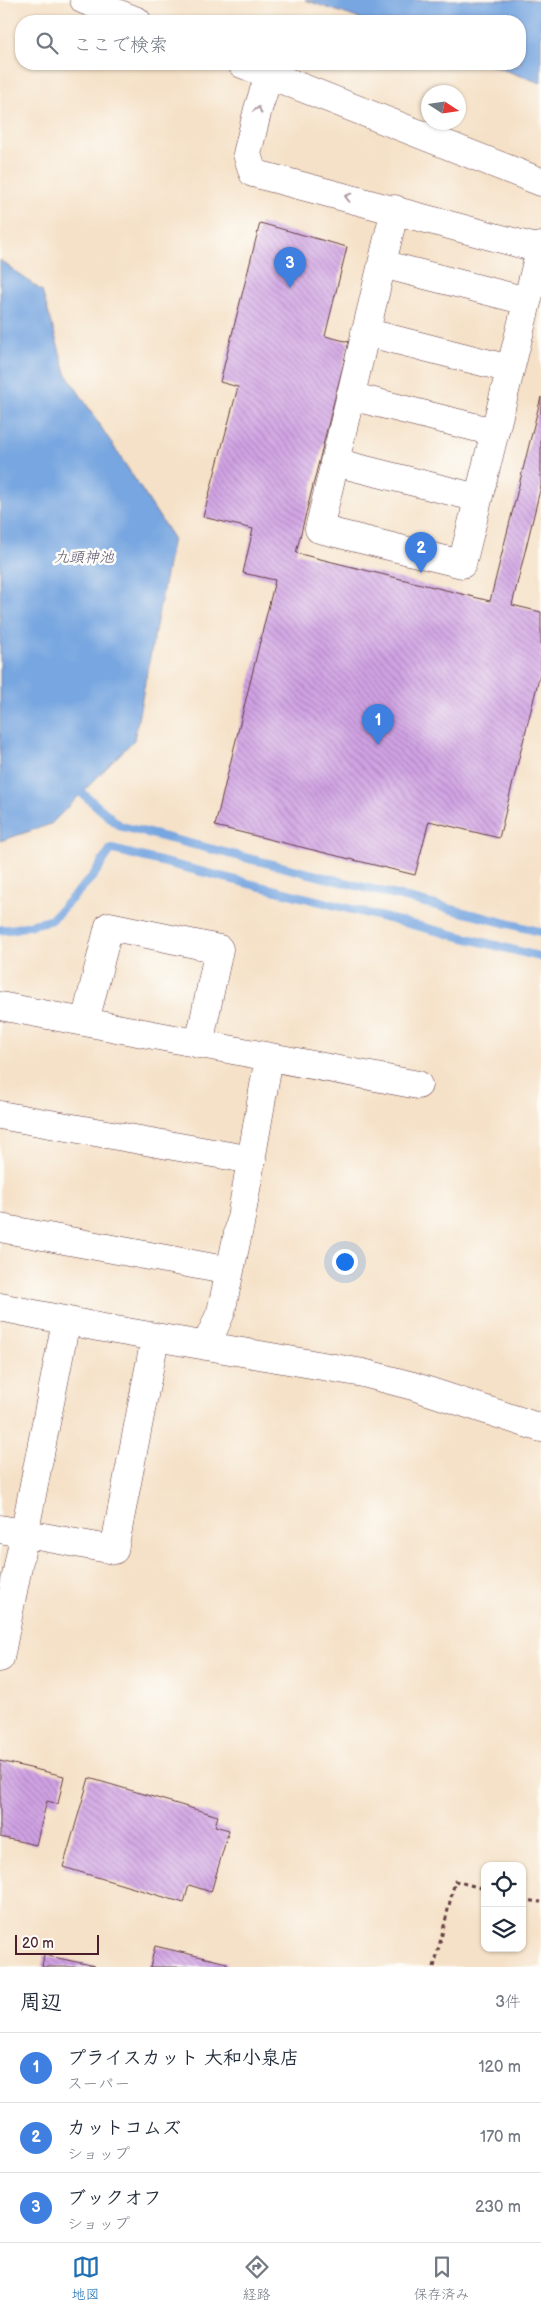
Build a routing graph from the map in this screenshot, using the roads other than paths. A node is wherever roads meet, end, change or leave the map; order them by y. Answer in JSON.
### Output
{"nodes":[{"id":1,"x":84,"y":0,"type":"edge"},
{"id":2,"x":121,"y":15,"type":"edge"},
{"id":3,"x":257,"y":70,"type":"edge"},
{"id":4,"x":269,"y":75,"type":"junction"},
{"id":5,"x":541,"y":182,"type":"edge"},
{"id":6,"x":395,"y":209,"type":"junction"},
{"id":7,"x":541,"y":247,"type":"edge"},
{"id":8,"x":382,"y":264,"type":"junction"},
{"id":9,"x":527,"y":302,"type":"junction"},
{"id":10,"x":365,"y":332,"type":"junction"},
{"id":11,"x":510,"y":369,"type":"junction"},
{"id":12,"x":350,"y":396,"type":"junction"},
{"id":13,"x":494,"y":432,"type":"junction"},
{"id":14,"x":334,"y":462,"type":"junction"},
{"id":15,"x":478,"y":498,"type":"junction"},
{"id":16,"x":0,"y":1006,"type":"edge"},
{"id":17,"x":85,"y":1022,"type":"junction"},
{"id":18,"x":199,"y":1044,"type":"junction"},
{"id":19,"x":269,"y":1057,"type":"junction"},
{"id":20,"x":418,"y":1085,"type":"dead end"},
{"id":21,"x":0,"y":1115,"type":"edge"},
{"id":22,"x":252,"y":1160,"type":"junction"},
{"id":23,"x":0,"y":1228,"type":"edge"},
{"id":24,"x":230,"y":1271,"type":"junction"},
{"id":25,"x":0,"y":1307,"type":"edge"},
{"id":26,"x":66,"y":1321,"type":"junction"},
{"id":27,"x":155,"y":1338,"type":"junction"},
{"id":28,"x":206,"y":1346,"type":"junction"},
{"id":29,"x":541,"y":1428,"type":"edge"},
{"id":30,"x":12,"y":1532,"type":"edge"},
{"id":31,"x":0,"y":1658,"type":"edge"}],
"edges":[{"from":1,"to":2,"type":"street"},
{"from":3,"to":4,"type":"street"},
{"from":4,"to":5,"type":"street"},
{"from":6,"to":4,"type":"street","one_way":true},
{"from":6,"to":7,"type":"street"},
{"from":6,"to":8,"type":"street"},
{"from":7,"to":9,"type":"street"},
{"from":8,"to":9,"type":"street"},
{"from":8,"to":10,"type":"street"},
{"from":9,"to":11,"type":"street"},
{"from":10,"to":11,"type":"street"},
{"from":10,"to":12,"type":"street"},
{"from":11,"to":13,"type":"street"},
{"from":12,"to":13,"type":"street"},
{"from":12,"to":14,"type":"street"},
{"from":13,"to":15,"type":"street"},
{"from":14,"to":15,"type":"street"},
{"from":14,"to":15,"type":"street"},
{"from":16,"to":17,"type":"street"},
{"from":17,"to":18,"type":"street"},
{"from":17,"to":18,"type":"street"},
{"from":18,"to":19,"type":"street"},
{"from":19,"to":20,"type":"street"},
{"from":19,"to":22,"type":"street"},
{"from":21,"to":22,"type":"street"},
{"from":22,"to":24,"type":"street"},
{"from":23,"to":24,"type":"street"},
{"from":24,"to":28,"type":"street"},
{"from":25,"to":26,"type":"street"},
{"from":26,"to":27,"type":"street"},
{"from":26,"to":30,"type":"street"},
{"from":27,"to":28,"type":"street"},
{"from":27,"to":30,"type":"street"},
{"from":28,"to":29,"type":"street"},
{"from":30,"to":31,"type":"street"}]}
